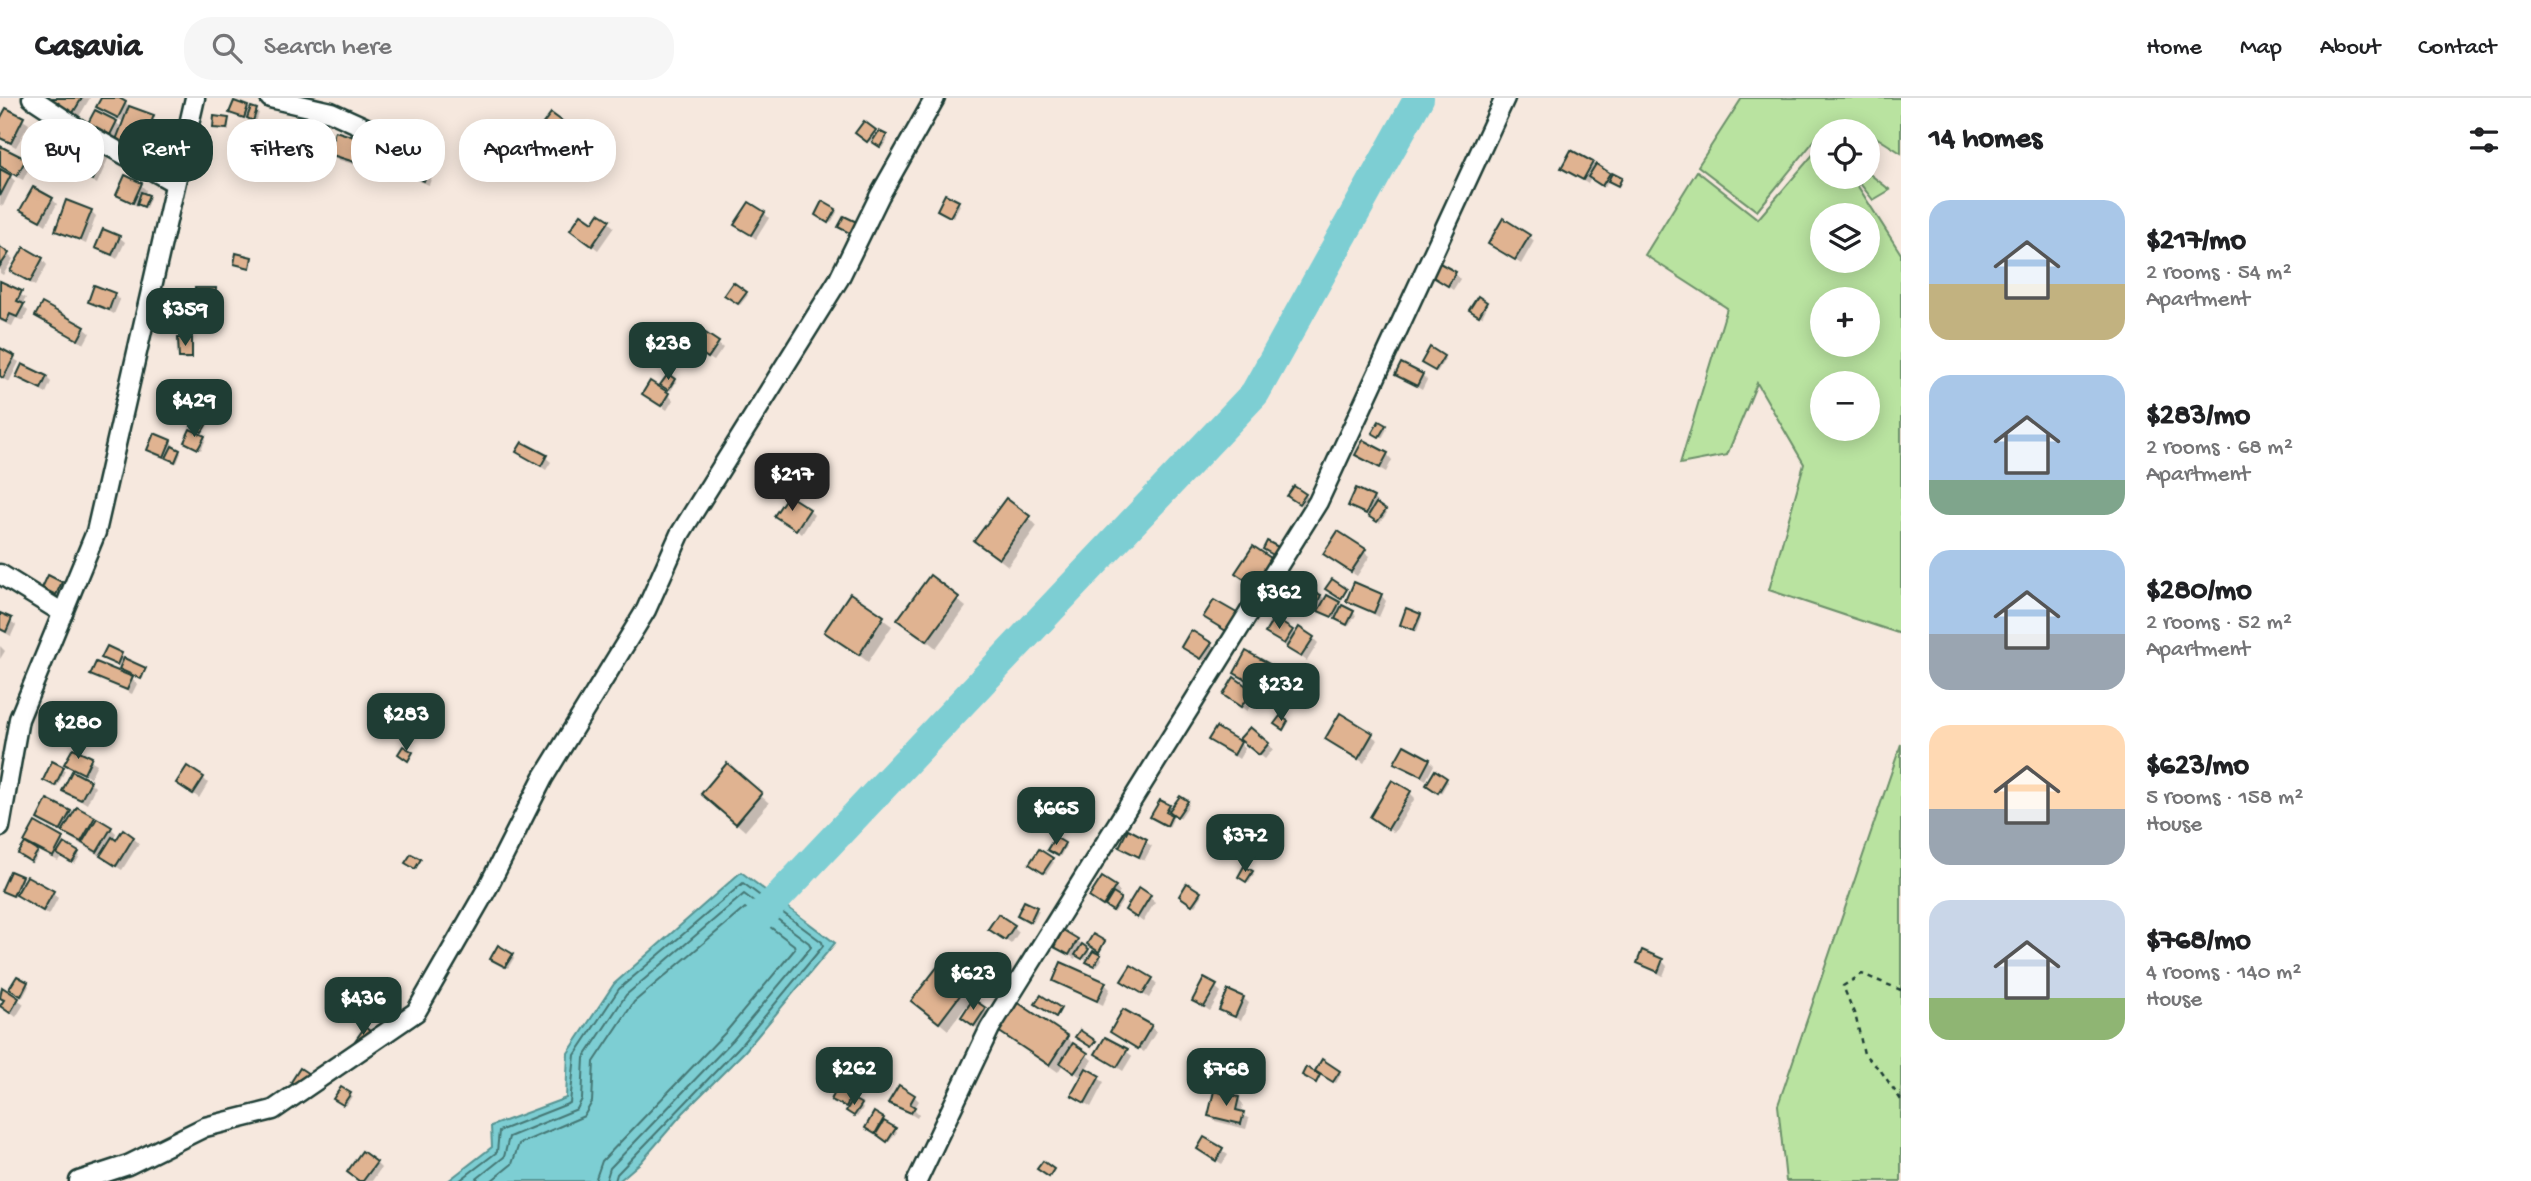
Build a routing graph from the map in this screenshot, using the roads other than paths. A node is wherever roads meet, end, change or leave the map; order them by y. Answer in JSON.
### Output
{"nodes":[{"id":1,"x":32,"y":98,"type":"edge"},
{"id":2,"x":195,"y":98,"type":"edge"},
{"id":3,"x":270,"y":98,"type":"edge"},
{"id":4,"x":935,"y":98,"type":"edge"},
{"id":5,"x":1505,"y":98,"type":"edge"},
{"id":6,"x":351,"y":121,"type":"edge"},
{"id":7,"x":175,"y":183,"type":"junction"},
{"id":8,"x":0,"y":574,"type":"edge"},
{"id":9,"x":63,"y":613,"type":"junction"},
{"id":10,"x":0,"y":827,"type":"edge"},
{"id":11,"x":79,"y":1181,"type":"edge"},
{"id":12,"x":916,"y":1181,"type":"edge"}],
"edges":[{"from":1,"to":7,"type":"street"},
{"from":2,"to":7,"type":"street"},
{"from":3,"to":6,"type":"street"},
{"from":4,"to":11,"type":"street"},
{"from":5,"to":12,"type":"street"},
{"from":7,"to":9,"type":"street"},
{"from":8,"to":9,"type":"street"},
{"from":9,"to":10,"type":"street"}]}
